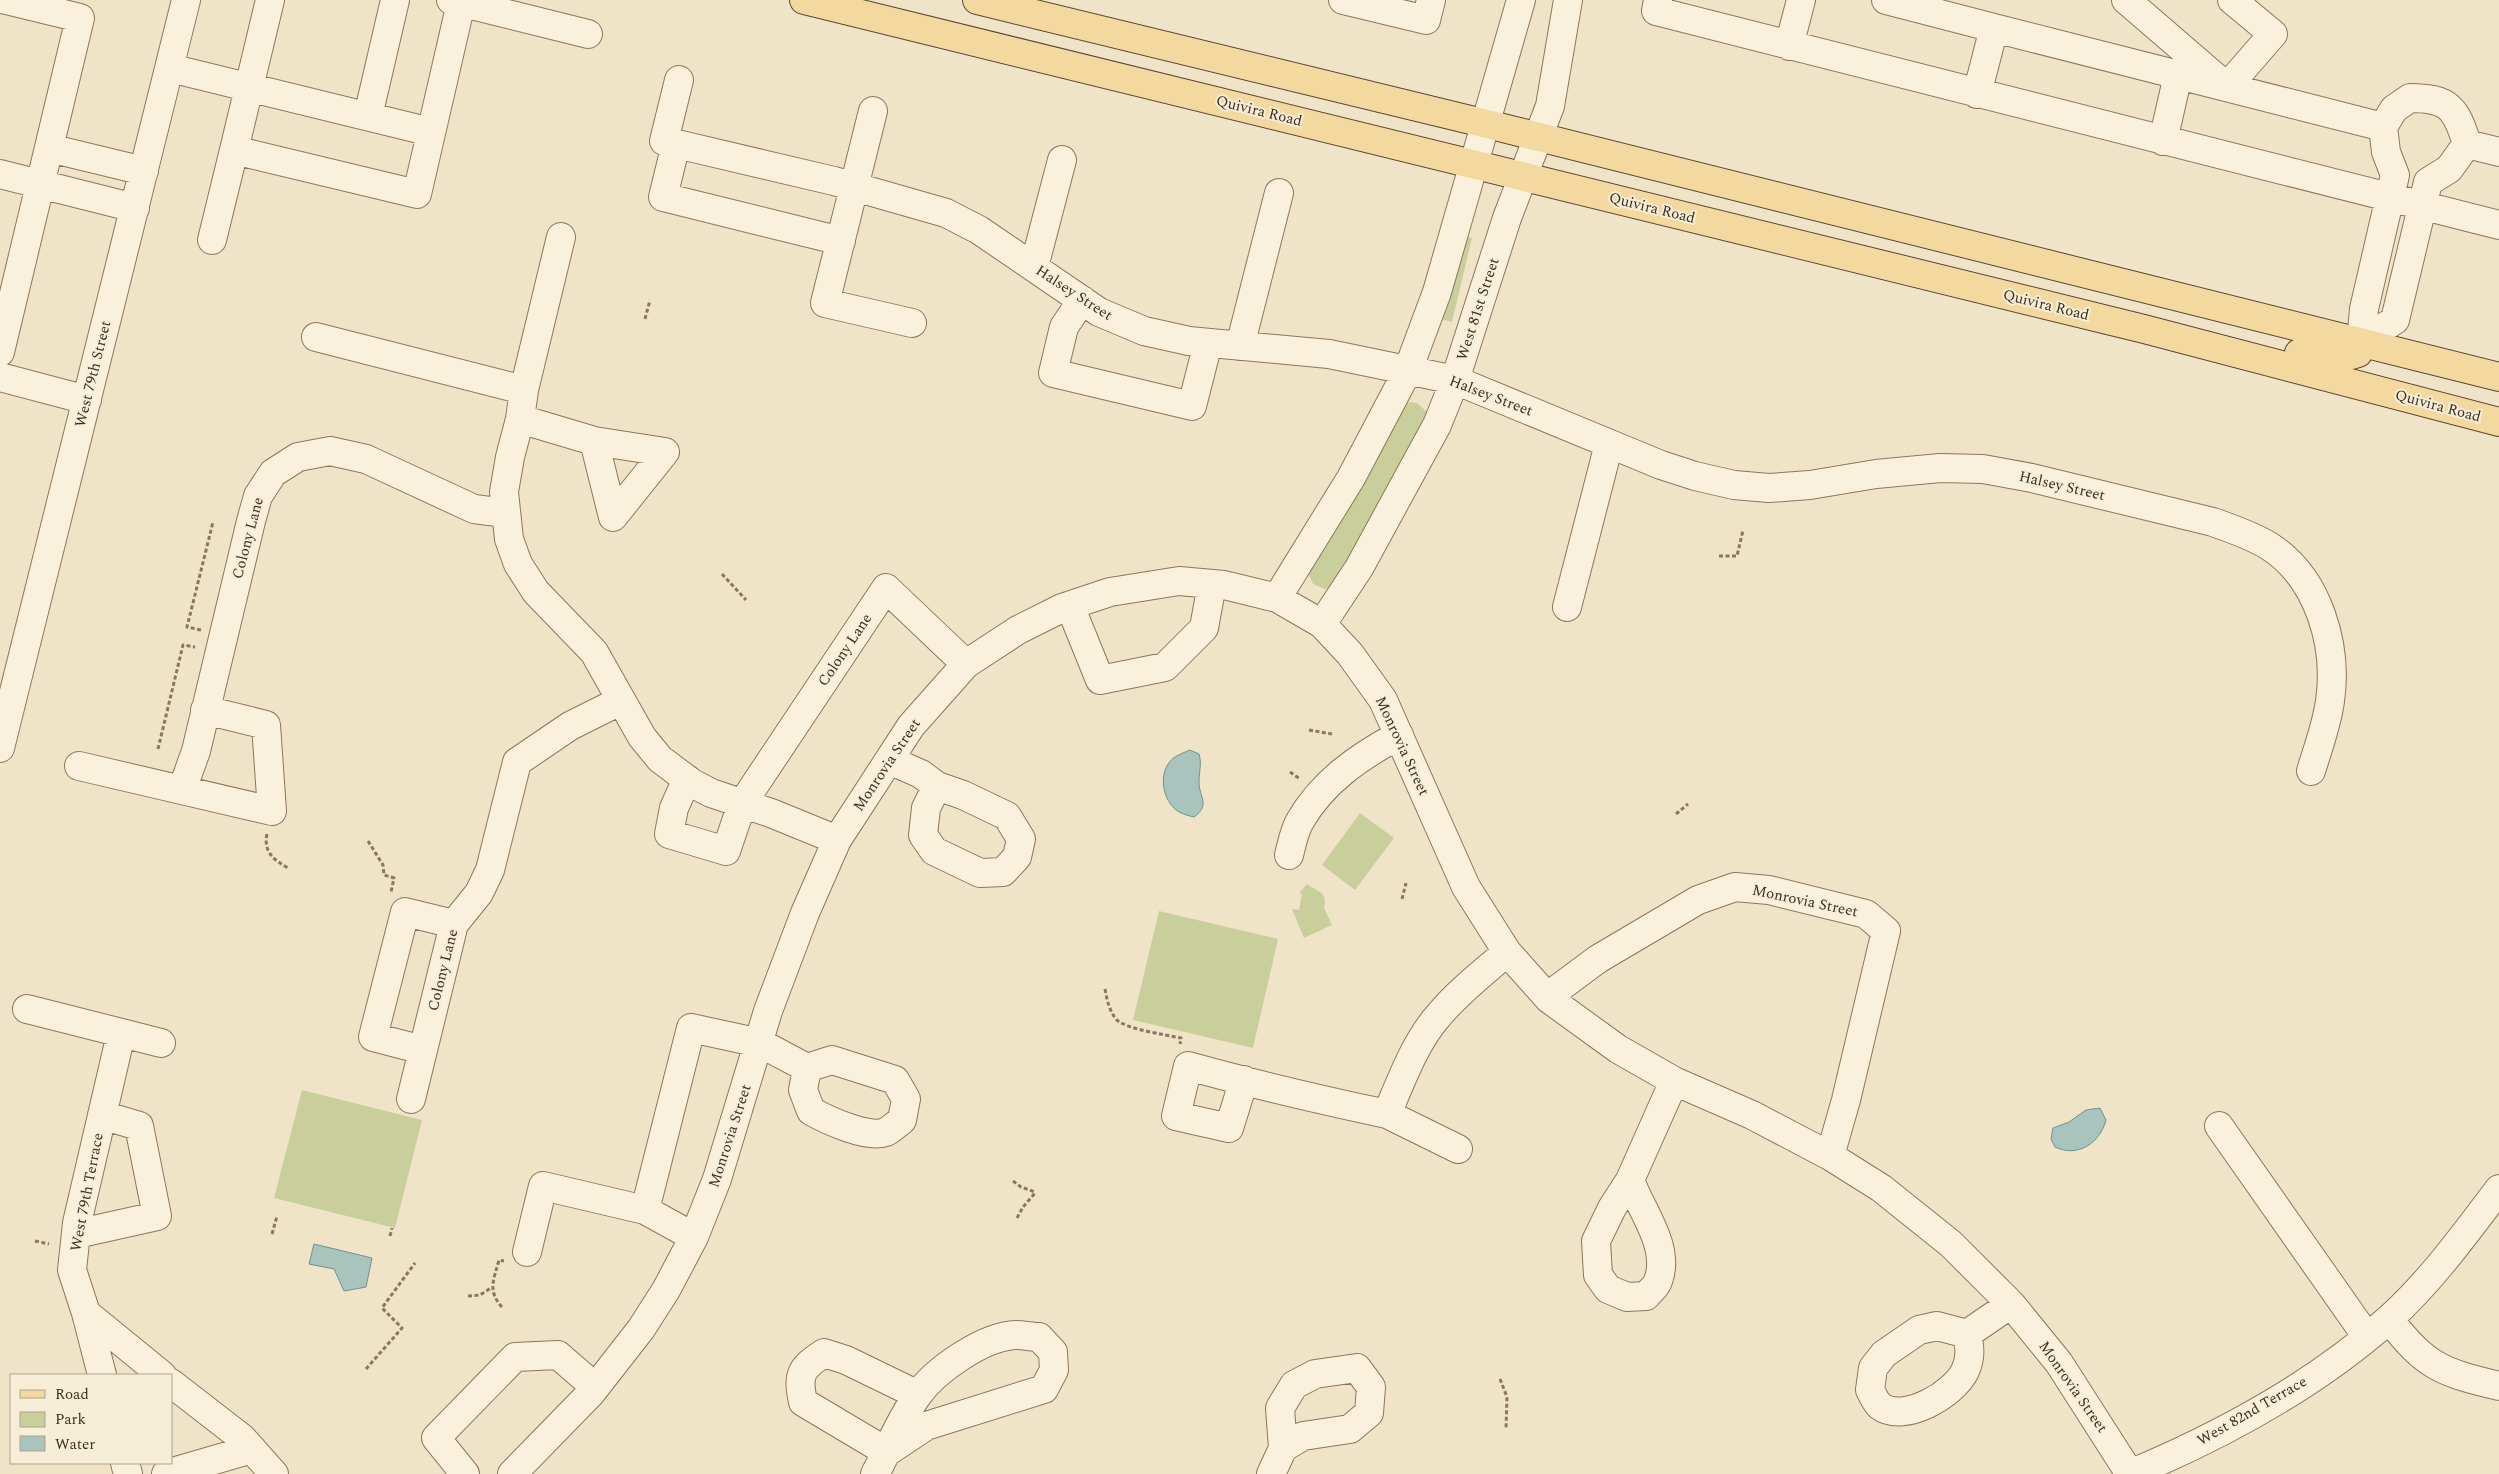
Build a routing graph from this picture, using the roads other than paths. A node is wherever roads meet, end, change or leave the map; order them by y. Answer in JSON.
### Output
{"nodes":[{"id":1,"x":6,"y":0,"type":"edge"},
{"id":2,"x":186,"y":0,"type":"edge"},
{"id":3,"x":270,"y":0,"type":"edge"},
{"id":4,"x":395,"y":0,"type":"edge"},
{"id":5,"x":804,"y":0,"type":"edge"},
{"id":6,"x":976,"y":0,"type":"edge"},
{"id":7,"x":1343,"y":0,"type":"edge"},
{"id":8,"x":1432,"y":0,"type":"edge"},
{"id":9,"x":1521,"y":0,"type":"edge"},
{"id":10,"x":1568,"y":0,"type":"edge"},
{"id":11,"x":1658,"y":0,"type":"edge"},
{"id":12,"x":1801,"y":0,"type":"edge"},
{"id":13,"x":1886,"y":0,"type":"edge"},
{"id":14,"x":1967,"y":0,"type":"edge"},
{"id":15,"x":2126,"y":0,"type":"edge"},
{"id":16,"x":2232,"y":0,"type":"edge"},
{"id":17,"x":456,"y":1,"type":"edge"},
{"id":18,"x":862,"y":7,"type":"edge"},
{"id":19,"x":82,"y":9,"type":"edge"},
{"id":20,"x":1994,"y":28,"type":"junction"},
{"id":21,"x":588,"y":34,"type":"dead end"},
{"id":22,"x":1789,"y":46,"type":"junction"},
{"id":23,"x":170,"y":68,"type":"junction"},
{"id":24,"x":2178,"y":75,"type":"junction"},
{"id":25,"x":679,"y":80,"type":"dead end"},
{"id":26,"x":2227,"y":87,"type":"junction"},
{"id":27,"x":250,"y":88,"type":"junction"},
{"id":28,"x":1977,"y":94,"type":"junction"},
{"id":29,"x":873,"y":111,"type":"dead end"},
{"id":30,"x":368,"y":116,"type":"junction"},
{"id":31,"x":1486,"y":124,"type":"junction"},
{"id":32,"x":2383,"y":127,"type":"junction"},
{"id":33,"x":431,"y":132,"type":"junction"},
{"id":34,"x":1537,"y":137,"type":"junction"},
{"id":35,"x":2163,"y":141,"type":"junction"},
{"id":36,"x":670,"y":142,"type":"junction"},
{"id":37,"x":2467,"y":144,"type":"junction"},
{"id":38,"x":49,"y":148,"type":"junction"},
{"id":39,"x":234,"y":150,"type":"junction"},
{"id":40,"x":2499,"y":152,"type":"edge"},
{"id":41,"x":1062,"y":160,"type":"dead end"},
{"id":42,"x":1475,"y":164,"type":"junction"},
{"id":43,"x":144,"y":171,"type":"junction"},
{"id":44,"x":0,"y":174,"type":"edge"},
{"id":45,"x":1524,"y":177,"type":"junction"},
{"id":46,"x":40,"y":184,"type":"junction"},
{"id":47,"x":854,"y":186,"type":"junction"},
{"id":48,"x":1279,"y":193,"type":"dead end"},
{"id":49,"x":2390,"y":198,"type":"junction"},
{"id":50,"x":2423,"y":207,"type":"junction"},
{"id":51,"x":135,"y":208,"type":"junction"},
{"id":52,"x":2499,"y":225,"type":"edge"},
{"id":53,"x":561,"y":237,"type":"dead end"},
{"id":54,"x":212,"y":240,"type":"dead end"},
{"id":55,"x":841,"y":241,"type":"junction"},
{"id":56,"x":1034,"y":267,"type":"junction"},
{"id":57,"x":1082,"y":300,"type":"junction"},
{"id":58,"x":912,"y":324,"type":"dead end"},
{"id":59,"x":2144,"y":328,"type":"junction"},
{"id":60,"x":316,"y":337,"type":"dead end"},
{"id":61,"x":2361,"y":342,"type":"junction"},
{"id":62,"x":1208,"y":343,"type":"junction"},
{"id":63,"x":1240,"y":346,"type":"junction"},
{"id":64,"x":0,"y":352,"type":"edge"},
{"id":65,"x":1408,"y":370,"type":"junction"},
{"id":66,"x":0,"y":377,"type":"edge"},
{"id":67,"x":2499,"y":377,"type":"edge"},
{"id":68,"x":1455,"y":380,"type":"junction"},
{"id":69,"x":524,"y":390,"type":"junction"},
{"id":70,"x":87,"y":400,"type":"junction"},
{"id":71,"x":520,"y":419,"type":"junction"},
{"id":72,"x":2499,"y":422,"type":"edge"},
{"id":73,"x":594,"y":441,"type":"dead end"},
{"id":74,"x":1609,"y":444,"type":"junction"},
{"id":75,"x":505,"y":513,"type":"junction"},
{"id":76,"x":1212,"y":584,"type":"junction"},
{"id":77,"x":1277,"y":598,"type":"junction"},
{"id":78,"x":1070,"y":606,"type":"junction"},
{"id":79,"x":1567,"y":607,"type":"dead end"},
{"id":80,"x":1322,"y":624,"type":"junction"},
{"id":81,"x":966,"y":664,"type":"junction"},
{"id":82,"x":620,"y":701,"type":"junction"},
{"id":83,"x":205,"y":710,"type":"junction"},
{"id":84,"x":1399,"y":735,"type":"junction"},
{"id":85,"x":0,"y":748,"type":"edge"},
{"id":86,"x":889,"y":760,"type":"junction"},
{"id":87,"x":79,"y":766,"type":"dead end"},
{"id":88,"x":2312,"y":771,"type":"dead end"},
{"id":89,"x":686,"y":779,"type":"junction"},
{"id":90,"x":937,"y":786,"type":"dead end"},
{"id":91,"x":182,"y":790,"type":"junction"},
{"id":92,"x":742,"y":804,"type":"junction"},
{"id":93,"x":837,"y":840,"type":"junction"},
{"id":94,"x":1289,"y":855,"type":"dead end"},
{"id":95,"x":454,"y":924,"type":"junction"},
{"id":96,"x":1507,"y":952,"type":"junction"},
{"id":97,"x":1549,"y":999,"type":"junction"},
{"id":98,"x":27,"y":1009,"type":"dead end"},
{"id":99,"x":121,"y":1034,"type":"junction"},
{"id":100,"x":760,"y":1043,"type":"junction"},
{"id":101,"x":161,"y":1044,"type":"dead end"},
{"id":102,"x":424,"y":1050,"type":"junction"},
{"id":103,"x":807,"y":1068,"type":"dead end"},
{"id":104,"x":1244,"y":1080,"type":"junction"},
{"id":105,"x":1674,"y":1081,"type":"junction"},
{"id":106,"x":411,"y":1098,"type":"dead end"},
{"id":107,"x":1387,"y":1114,"type":"junction"},
{"id":108,"x":102,"y":1115,"type":"junction"},
{"id":109,"x":2219,"y":1126,"type":"dead end"},
{"id":110,"x":1458,"y":1149,"type":"dead end"},
{"id":111,"x":1830,"y":1156,"type":"junction"},
{"id":112,"x":1630,"y":1180,"type":"dead end"},
{"id":113,"x":2499,"y":1189,"type":"edge"},
{"id":114,"x":645,"y":1210,"type":"junction"},
{"id":115,"x":76,"y":1234,"type":"junction"},
{"id":116,"x":694,"y":1237,"type":"junction"},
{"id":117,"x":527,"y":1252,"type":"road end"},
{"id":118,"x":2011,"y":1304,"type":"junction"},
{"id":119,"x":86,"y":1313,"type":"junction"},
{"id":120,"x":2389,"y":1319,"type":"junction"},
{"id":121,"x":1967,"y":1334,"type":"dead end"},
{"id":122,"x":2367,"y":1337,"type":"junction"},
{"id":123,"x":102,"y":1374,"type":"edge"},
{"id":124,"x":161,"y":1374,"type":"edge"},
{"id":125,"x":172,"y":1384,"type":"edge"},
{"id":126,"x":2499,"y":1386,"type":"edge"},
{"id":127,"x":595,"y":1388,"type":"junction"},
{"id":128,"x":918,"y":1395,"type":"junction"},
{"id":129,"x":1283,"y":1448,"type":"dead end"},
{"id":130,"x":252,"y":1449,"type":"junction"},
{"id":131,"x":881,"y":1463,"type":"edge"},
{"id":132,"x":520,"y":1472,"type":"edge"},
{"id":133,"x":166,"y":1474,"type":"edge"},
{"id":134,"x":274,"y":1474,"type":"edge"},
{"id":135,"x":465,"y":1474,"type":"edge"},
{"id":136,"x":1271,"y":1474,"type":"edge"},
{"id":137,"x":2130,"y":1474,"type":"edge"}],
"edges":[{"from":1,"to":19,"type":"street"},
{"from":2,"to":23,"type":"street","name":"West 79th Street"},
{"from":3,"to":27,"type":"street"},
{"from":4,"to":30,"type":"street"},
{"from":5,"to":18,"type":"main road","name":"Quivira Road"},
{"from":6,"to":31,"type":"main road"},
{"from":7,"to":8,"type":"street"},
{"from":9,"to":31,"type":"street"},
{"from":10,"to":34,"type":"street","name":"West 81st Street"},
{"from":11,"to":22,"type":"street"},
{"from":12,"to":22,"type":"street"},
{"from":13,"to":20,"type":"street"},
{"from":14,"to":20,"type":"street"},
{"from":15,"to":26,"type":"street"},
{"from":16,"to":26,"type":"street"},
{"from":17,"to":21,"type":"street"},
{"from":17,"to":33,"type":"street"},
{"from":18,"to":42,"type":"main road","name":"Quivira Road"},
{"from":19,"to":38,"type":"street"},
{"from":20,"to":24,"type":"street"},
{"from":20,"to":28,"type":"street"},
{"from":22,"to":28,"type":"street"},
{"from":23,"to":27,"type":"street"},
{"from":23,"to":43,"type":"street","name":"West 79th Street"},
{"from":24,"to":26,"type":"street"},
{"from":24,"to":35,"type":"street"},
{"from":25,"to":36,"type":"street"},
{"from":26,"to":32,"type":"street"},
{"from":27,"to":30,"type":"street"},
{"from":27,"to":39,"type":"street"},
{"from":28,"to":35,"type":"street"},
{"from":29,"to":47,"type":"street"},
{"from":30,"to":33,"type":"street"},
{"from":31,"to":34,"type":"main road"},
{"from":31,"to":42,"type":"street"},
{"from":32,"to":37,"type":"street"},
{"from":32,"to":49,"type":"street"},
{"from":33,"to":39,"type":"street"},
{"from":34,"to":45,"type":"street","name":"West 81st Street"},
{"from":34,"to":61,"type":"main road"},
{"from":35,"to":49,"type":"street"},
{"from":36,"to":47,"type":"street","name":"Halsey Street"},
{"from":36,"to":55,"type":"street"},
{"from":37,"to":40,"type":"street"},
{"from":37,"to":50,"type":"street"},
{"from":38,"to":43,"type":"street"},
{"from":38,"to":46,"type":"street"},
{"from":39,"to":54,"type":"street"},
{"from":41,"to":56,"type":"street"},
{"from":42,"to":45,"type":"main road","name":"Quivira Road"},
{"from":42,"to":65,"type":"street"},
{"from":43,"to":51,"type":"street","name":"West 79th Street"},
{"from":44,"to":46,"type":"street"},
{"from":45,"to":59,"type":"main road","name":"Quivira Road"},
{"from":45,"to":68,"type":"street","name":"West 81st Street"},
{"from":46,"to":51,"type":"street"},
{"from":46,"to":64,"type":"street"},
{"from":47,"to":55,"type":"street"},
{"from":47,"to":56,"type":"street","name":"Halsey Street"},
{"from":48,"to":63,"type":"street"},
{"from":49,"to":50,"type":"street"},
{"from":49,"to":61,"type":"street"},
{"from":50,"to":52,"type":"street"},
{"from":50,"to":61,"type":"street"},
{"from":51,"to":70,"type":"street","name":"West 79th Street"},
{"from":53,"to":69,"type":"street"},
{"from":55,"to":58,"type":"street"},
{"from":56,"to":57,"type":"street","name":"Halsey Street"},
{"from":57,"to":62,"type":"street","name":"Halsey Street"},
{"from":57,"to":62,"type":"street"},
{"from":59,"to":61,"type":"main road"},
{"from":59,"to":72,"type":"main road","name":"Quivira Road"},
{"from":60,"to":69,"type":"street"},
{"from":61,"to":67,"type":"main road"},
{"from":62,"to":63,"type":"street","name":"Halsey Street"},
{"from":63,"to":65,"type":"street","name":"Halsey Street"},
{"from":65,"to":68,"type":"street","name":"Halsey Street"},
{"from":65,"to":77,"type":"street"},
{"from":66,"to":70,"type":"street"},
{"from":68,"to":74,"type":"street","name":"Halsey Street"},
{"from":68,"to":80,"type":"street","name":"West 81st Street"},
{"from":69,"to":71,"type":"street"},
{"from":70,"to":85,"type":"street","name":"West 79th Street"},
{"from":71,"to":73,"type":"street"},
{"from":71,"to":75,"type":"street"},
{"from":74,"to":79,"type":"street"},
{"from":74,"to":88,"type":"street","name":"Halsey Street"},
{"from":75,"to":82,"type":"street"},
{"from":75,"to":83,"type":"street","name":"Colony Lane"},
{"from":76,"to":77,"type":"street","name":"Monrovia Street"},
{"from":76,"to":78,"type":"street","name":"Monrovia Street"},
{"from":76,"to":78,"type":"street"},
{"from":77,"to":80,"type":"street","name":"Monrovia Street"},
{"from":78,"to":81,"type":"street","name":"Monrovia Street"},
{"from":80,"to":84,"type":"street","name":"Monrovia Street"},
{"from":81,"to":86,"type":"street","name":"Monrovia Street"},
{"from":81,"to":92,"type":"street","name":"Colony Lane"},
{"from":82,"to":89,"type":"street"},
{"from":82,"to":95,"type":"street","name":"Colony Lane"},
{"from":83,"to":91,"type":"street","name":"Colony Lane"},
{"from":83,"to":91,"type":"street"},
{"from":84,"to":94,"type":"street"},
{"from":84,"to":96,"type":"street","name":"Monrovia Street"},
{"from":86,"to":90,"type":"street"},
{"from":86,"to":93,"type":"street","name":"Monrovia Street"},
{"from":87,"to":91,"type":"street"},
{"from":89,"to":92,"type":"street"},
{"from":89,"to":92,"type":"street"},
{"from":92,"to":93,"type":"street"},
{"from":93,"to":100,"type":"street","name":"Monrovia Street"},
{"from":95,"to":102,"type":"street","name":"Colony Lane"},
{"from":95,"to":102,"type":"street"},
{"from":96,"to":97,"type":"street","name":"Monrovia Street"},
{"from":96,"to":107,"type":"street"},
{"from":97,"to":105,"type":"street","name":"Monrovia Street"},
{"from":97,"to":111,"type":"street","name":"Monrovia Street"},
{"from":98,"to":99,"type":"street"},
{"from":99,"to":101,"type":"street"},
{"from":99,"to":108,"type":"street","name":"West 79th Terrace"},
{"from":100,"to":103,"type":"street"},
{"from":100,"to":114,"type":"street"},
{"from":100,"to":116,"type":"street","name":"Monrovia Street"},
{"from":102,"to":106,"type":"street","name":"Colony Lane"},
{"from":104,"to":104,"type":"street"},
{"from":104,"to":107,"type":"street"},
{"from":105,"to":111,"type":"street","name":"Monrovia Street"},
{"from":105,"to":112,"type":"street"},
{"from":107,"to":110,"type":"street"},
{"from":108,"to":115,"type":"street","name":"West 79th Terrace"},
{"from":108,"to":115,"type":"street"},
{"from":109,"to":122,"type":"street"},
{"from":111,"to":118,"type":"street","name":"Monrovia Street"},
{"from":113,"to":120,"type":"street","name":"West 82nd Terrace"},
{"from":114,"to":116,"type":"street"},
{"from":114,"to":117,"type":"street"},
{"from":115,"to":119,"type":"street","name":"West 79th Terrace"},
{"from":116,"to":127,"type":"street","name":"Monrovia Street"},
{"from":118,"to":121,"type":"street"},
{"from":118,"to":137,"type":"street","name":"Monrovia Street"},
{"from":119,"to":123,"type":"street","name":"West 79th Terrace"},
{"from":119,"to":124,"type":"street"},
{"from":120,"to":122,"type":"street","name":"West 82nd Terrace"},
{"from":120,"to":126,"type":"street"},
{"from":122,"to":137,"type":"street","name":"West 82nd Terrace"},
{"from":125,"to":130,"type":"street"},
{"from":127,"to":132,"type":"street","name":"Monrovia Street"},
{"from":127,"to":135,"type":"street"},
{"from":128,"to":131,"type":"street"},
{"from":128,"to":131,"type":"street"},
{"from":128,"to":131,"type":"street"},
{"from":129,"to":136,"type":"street"},
{"from":130,"to":133,"type":"street"},
{"from":130,"to":134,"type":"street"}]}
